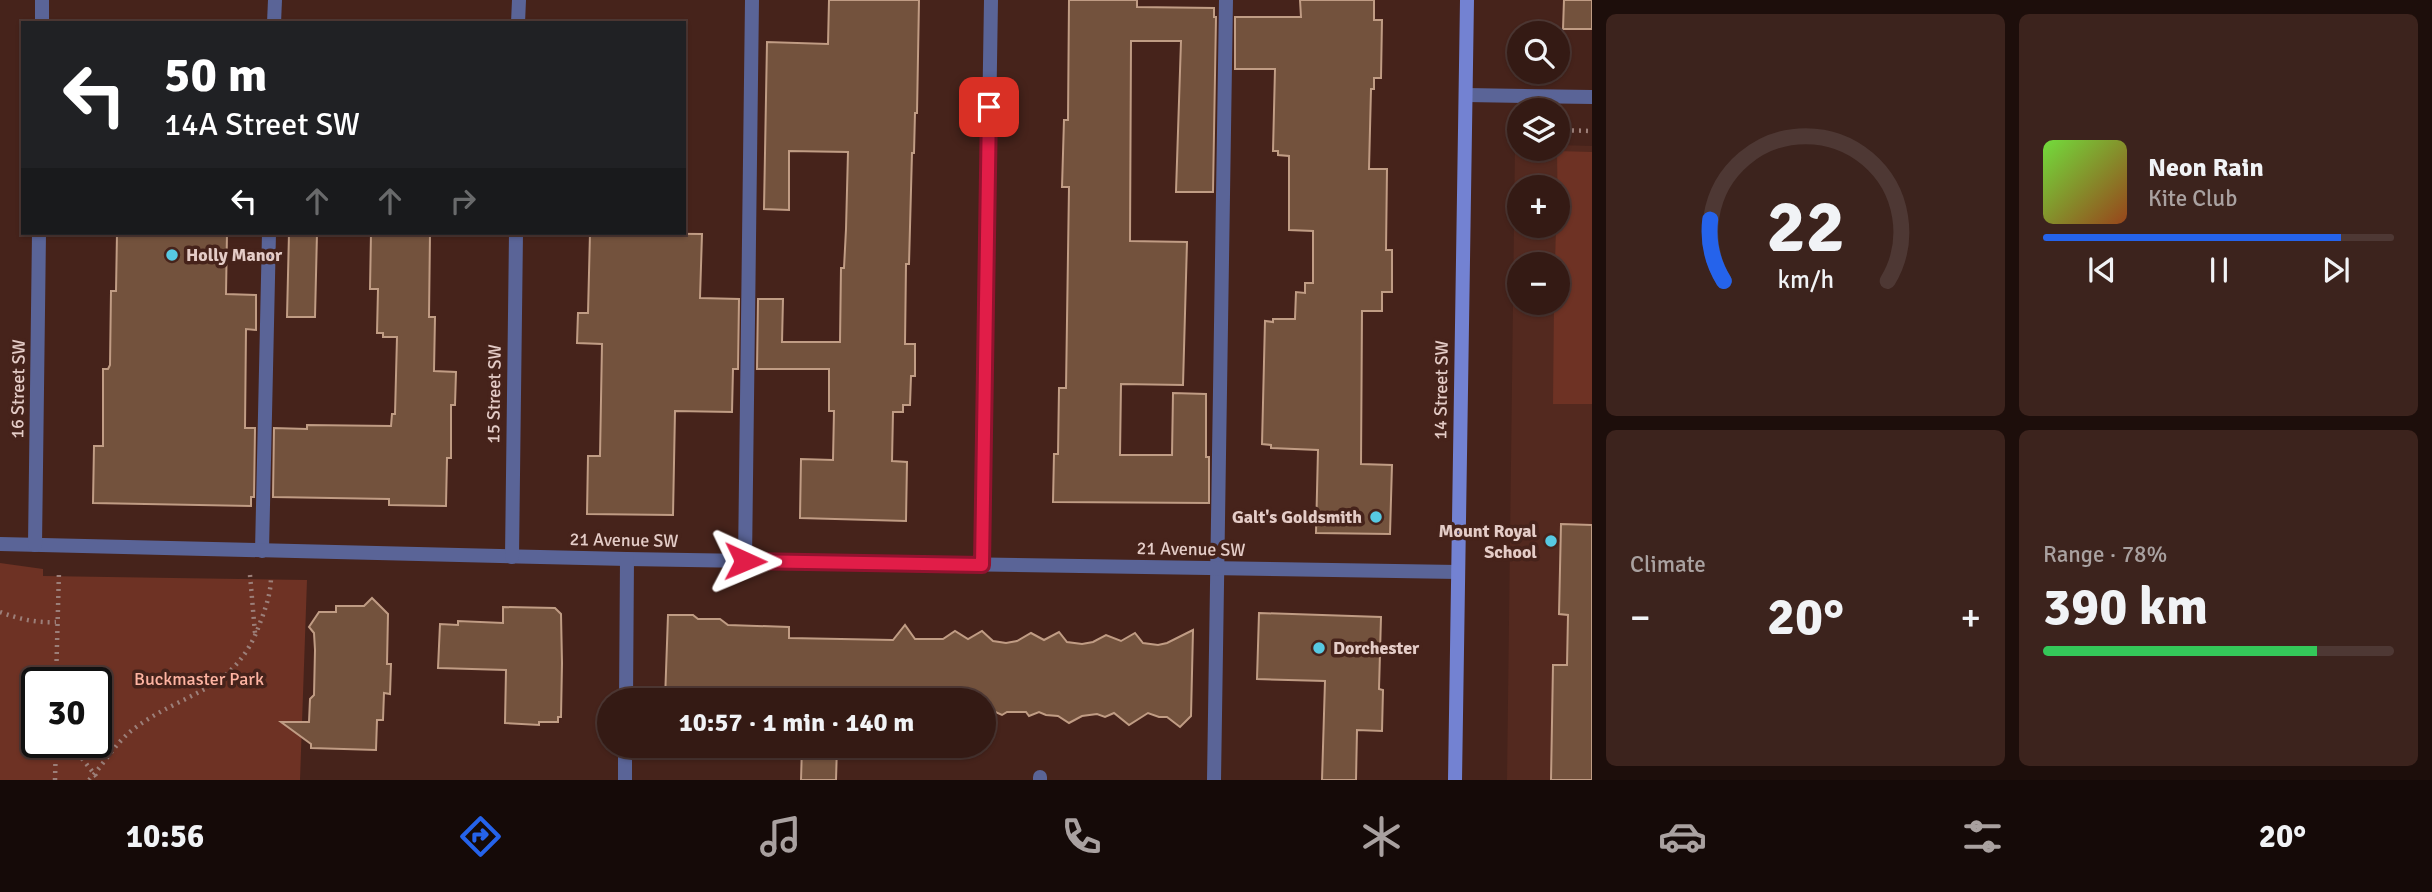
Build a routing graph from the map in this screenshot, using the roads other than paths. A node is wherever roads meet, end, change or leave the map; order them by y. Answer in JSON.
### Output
{"nodes":[{"id":1,"x":42,"y":0,"type":"edge"},
{"id":2,"x":275,"y":0,"type":"edge"},
{"id":3,"x":519,"y":0,"type":"edge"},
{"id":4,"x":752,"y":0,"type":"edge"},
{"id":5,"x":991,"y":0,"type":"edge"},
{"id":6,"x":1226,"y":0,"type":"edge"},
{"id":7,"x":1467,"y":0,"type":"edge"},
{"id":8,"x":42,"y":21,"type":"edge"},
{"id":9,"x":274,"y":21,"type":"edge"},
{"id":10,"x":518,"y":21,"type":"edge"},
{"id":11,"x":1466,"y":94,"type":"junction"},
{"id":12,"x":1592,"y":97,"type":"edge"},
{"id":13,"x":39,"y":235,"type":"edge"},
{"id":14,"x":269,"y":235,"type":"edge"},
{"id":15,"x":516,"y":235,"type":"edge"},
{"id":16,"x":0,"y":544,"type":"edge"},
{"id":17,"x":35,"y":545,"type":"junction"},
{"id":18,"x":262,"y":551,"type":"junction"},
{"id":19,"x":512,"y":557,"type":"junction"},
{"id":20,"x":627,"y":559,"type":"junction"},
{"id":21,"x":745,"y":561,"type":"junction"},
{"id":22,"x":982,"y":565,"type":"junction"},
{"id":23,"x":1217,"y":568,"type":"junction"},
{"id":24,"x":1458,"y":572,"type":"junction"},
{"id":25,"x":625,"y":688,"type":"edge"},
{"id":26,"x":625,"y":758,"type":"edge"},
{"id":27,"x":625,"y":780,"type":"edge"},
{"id":28,"x":1214,"y":780,"type":"edge"},
{"id":29,"x":1455,"y":780,"type":"edge"}],
"edges":[{"from":1,"to":8,"type":"street"},
{"from":2,"to":9,"type":"street"},
{"from":3,"to":10,"type":"street"},
{"from":4,"to":21,"type":"street"},
{"from":5,"to":22,"type":"street"},
{"from":6,"to":23,"type":"street"},
{"from":7,"to":11,"type":"main road","name":"14 Street SW"},
{"from":11,"to":12,"type":"street"},
{"from":11,"to":24,"type":"main road","name":"14 Street SW"},
{"from":13,"to":17,"type":"street","name":"16 Street SW"},
{"from":14,"to":18,"type":"street"},
{"from":15,"to":19,"type":"street","name":"15 Street SW"},
{"from":16,"to":17,"type":"street","name":"21 Avenue SW"},
{"from":17,"to":18,"type":"street","name":"21 Avenue SW"},
{"from":18,"to":19,"type":"street","name":"21 Avenue SW"},
{"from":19,"to":20,"type":"street","name":"21 Avenue SW"},
{"from":20,"to":21,"type":"street","name":"21 Avenue SW"},
{"from":20,"to":25,"type":"street"},
{"from":21,"to":22,"type":"street","name":"21 Avenue SW"},
{"from":22,"to":23,"type":"street","name":"21 Avenue SW"},
{"from":23,"to":24,"type":"street","name":"21 Avenue SW"},
{"from":23,"to":28,"type":"street"},
{"from":24,"to":29,"type":"main road","name":"14 Street SW"},
{"from":26,"to":27,"type":"street"}]}
